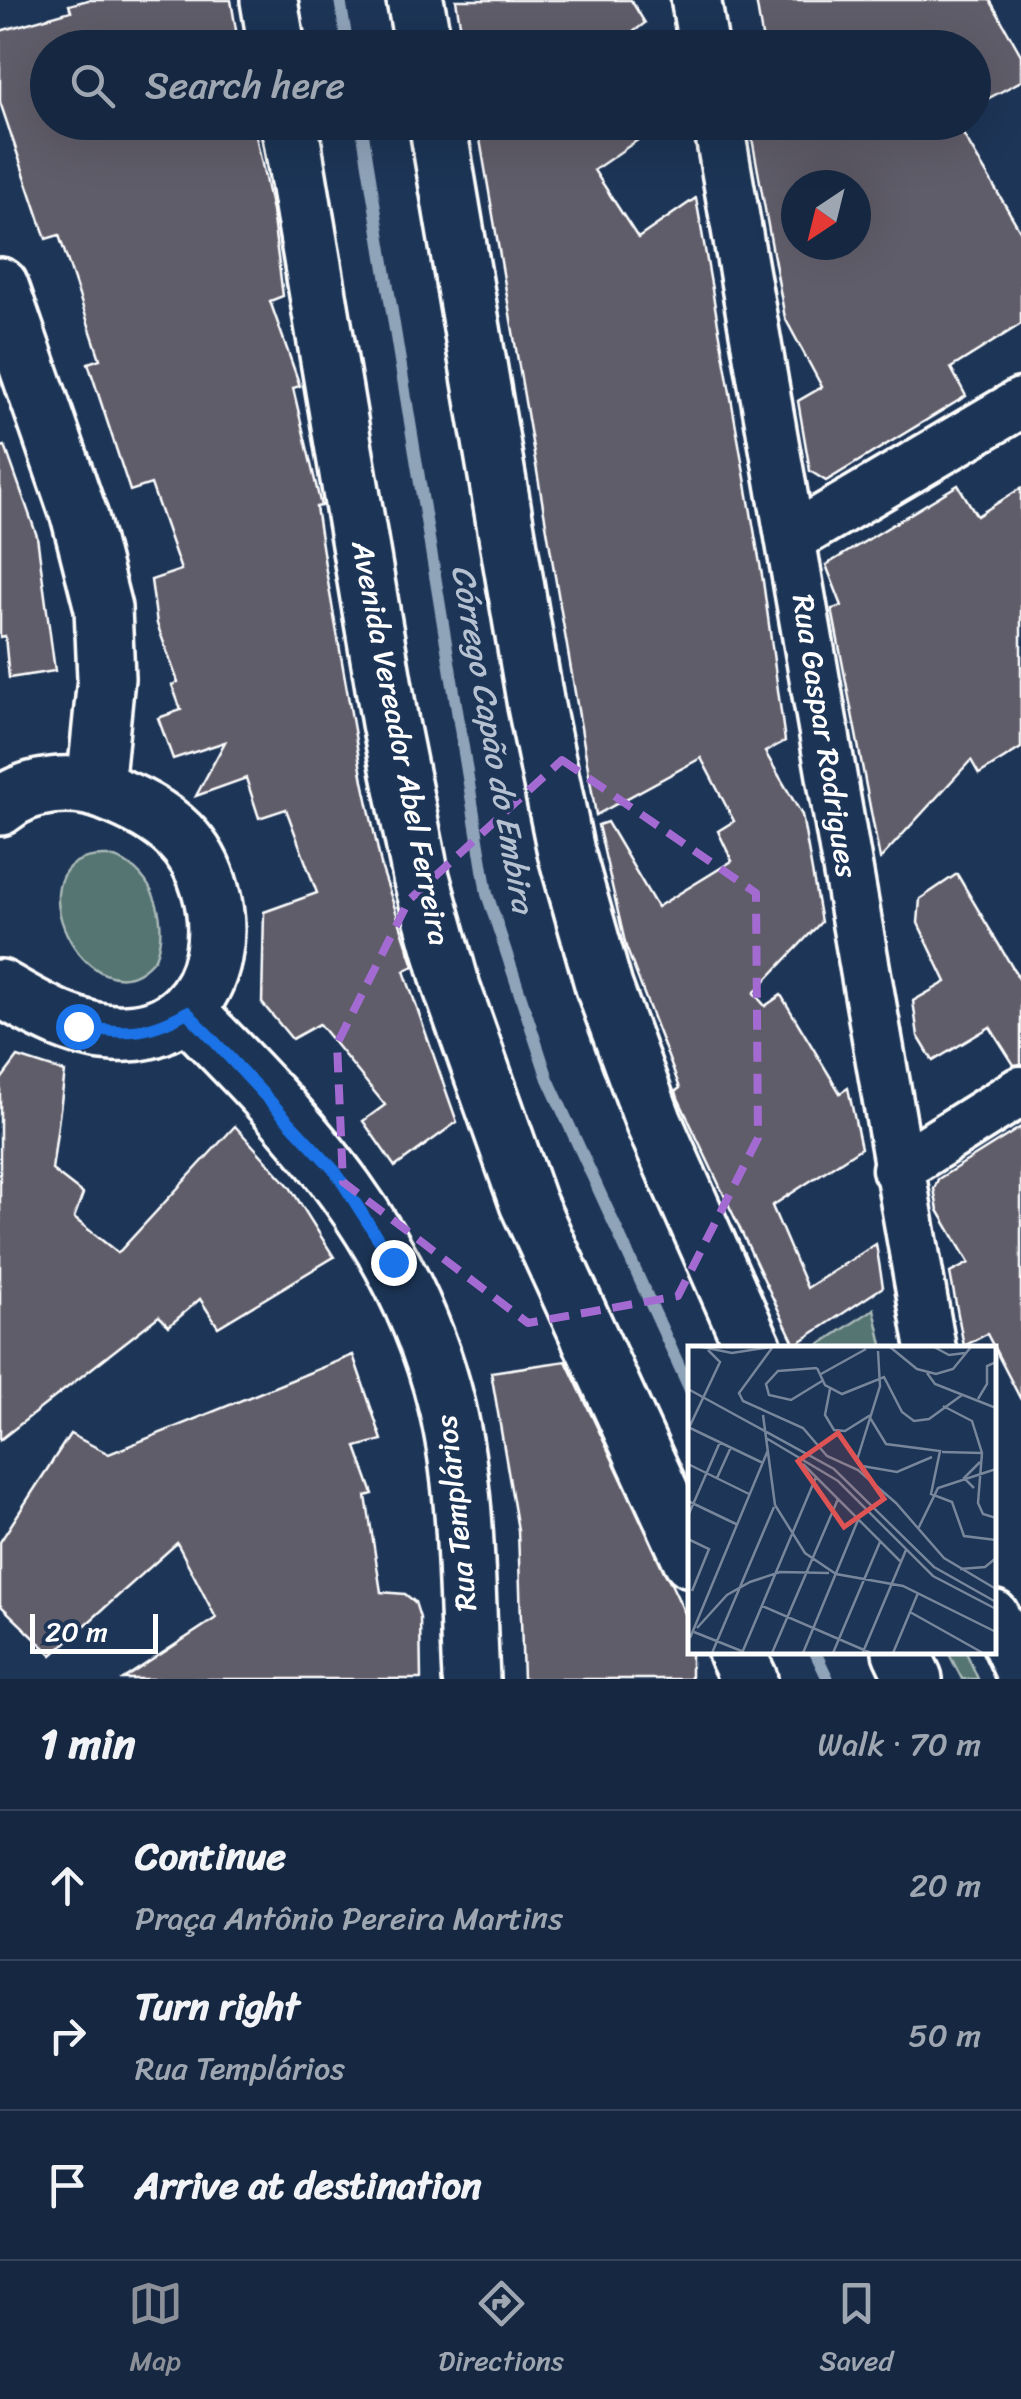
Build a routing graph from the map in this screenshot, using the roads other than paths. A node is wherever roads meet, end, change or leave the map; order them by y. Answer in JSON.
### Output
{"nodes":[{"id":1,"x":268,"y":0,"type":"edge"},
{"id":2,"x":416,"y":0,"type":"edge"},
{"id":3,"x":696,"y":0,"type":"edge"},
{"id":4,"x":274,"y":30,"type":"edge"},
{"id":5,"x":421,"y":30,"type":"edge"},
{"id":6,"x":701,"y":30,"type":"edge"},
{"id":7,"x":293,"y":140,"type":"edge"},
{"id":8,"x":440,"y":140,"type":"edge"},
{"id":9,"x":721,"y":140,"type":"edge"},
{"id":10,"x":0,"y":286,"type":"edge"},
{"id":11,"x":1021,"y":403,"type":"edge"},
{"id":12,"x":792,"y":538,"type":"junction"},
{"id":13,"x":95,"y":787,"type":"junction"},
{"id":14,"x":0,"y":806,"type":"edge"},
{"id":15,"x":0,"y":988,"type":"edge"},
{"id":16,"x":187,"y":1012,"type":"junction"},
{"id":17,"x":1021,"y":1091,"type":"edge"},
{"id":18,"x":897,"y":1169,"type":"junction"},
{"id":19,"x":753,"y":1346,"type":"edge"},
{"id":20,"x":929,"y":1346,"type":"edge"},
{"id":21,"x":688,"y":1552,"type":"edge"},
{"id":22,"x":737,"y":1654,"type":"edge"},
{"id":23,"x":902,"y":1654,"type":"edge"},
{"id":24,"x":471,"y":1679,"type":"edge"},
{"id":25,"x":749,"y":1679,"type":"edge"},
{"id":26,"x":914,"y":1679,"type":"edge"}],
"edges":[{"from":1,"to":4,"type":"main road"},
{"from":2,"to":5,"type":"main road"},
{"from":3,"to":6,"type":"street"},
{"from":7,"to":21,"type":"main road","name":"Avenida Vereador Abel Ferreira"},
{"from":8,"to":19,"type":"main road"},
{"from":9,"to":12,"type":"street","name":"Rua Gaspar Rodrigues"},
{"from":10,"to":13,"type":"main road"},
{"from":11,"to":12,"type":"street"},
{"from":12,"to":18,"type":"street","name":"Rua Gaspar Rodrigues"},
{"from":13,"to":14,"type":"main road"},
{"from":13,"to":16,"type":"main road"},
{"from":15,"to":16,"type":"main road"},
{"from":16,"to":24,"type":"main road","name":"Rua Templários"},
{"from":17,"to":18,"type":"street"},
{"from":18,"to":20,"type":"street","name":"Rua Gaspar Rodrigues"},
{"from":22,"to":25,"type":"main road"},
{"from":23,"to":26,"type":"main road"}]}
